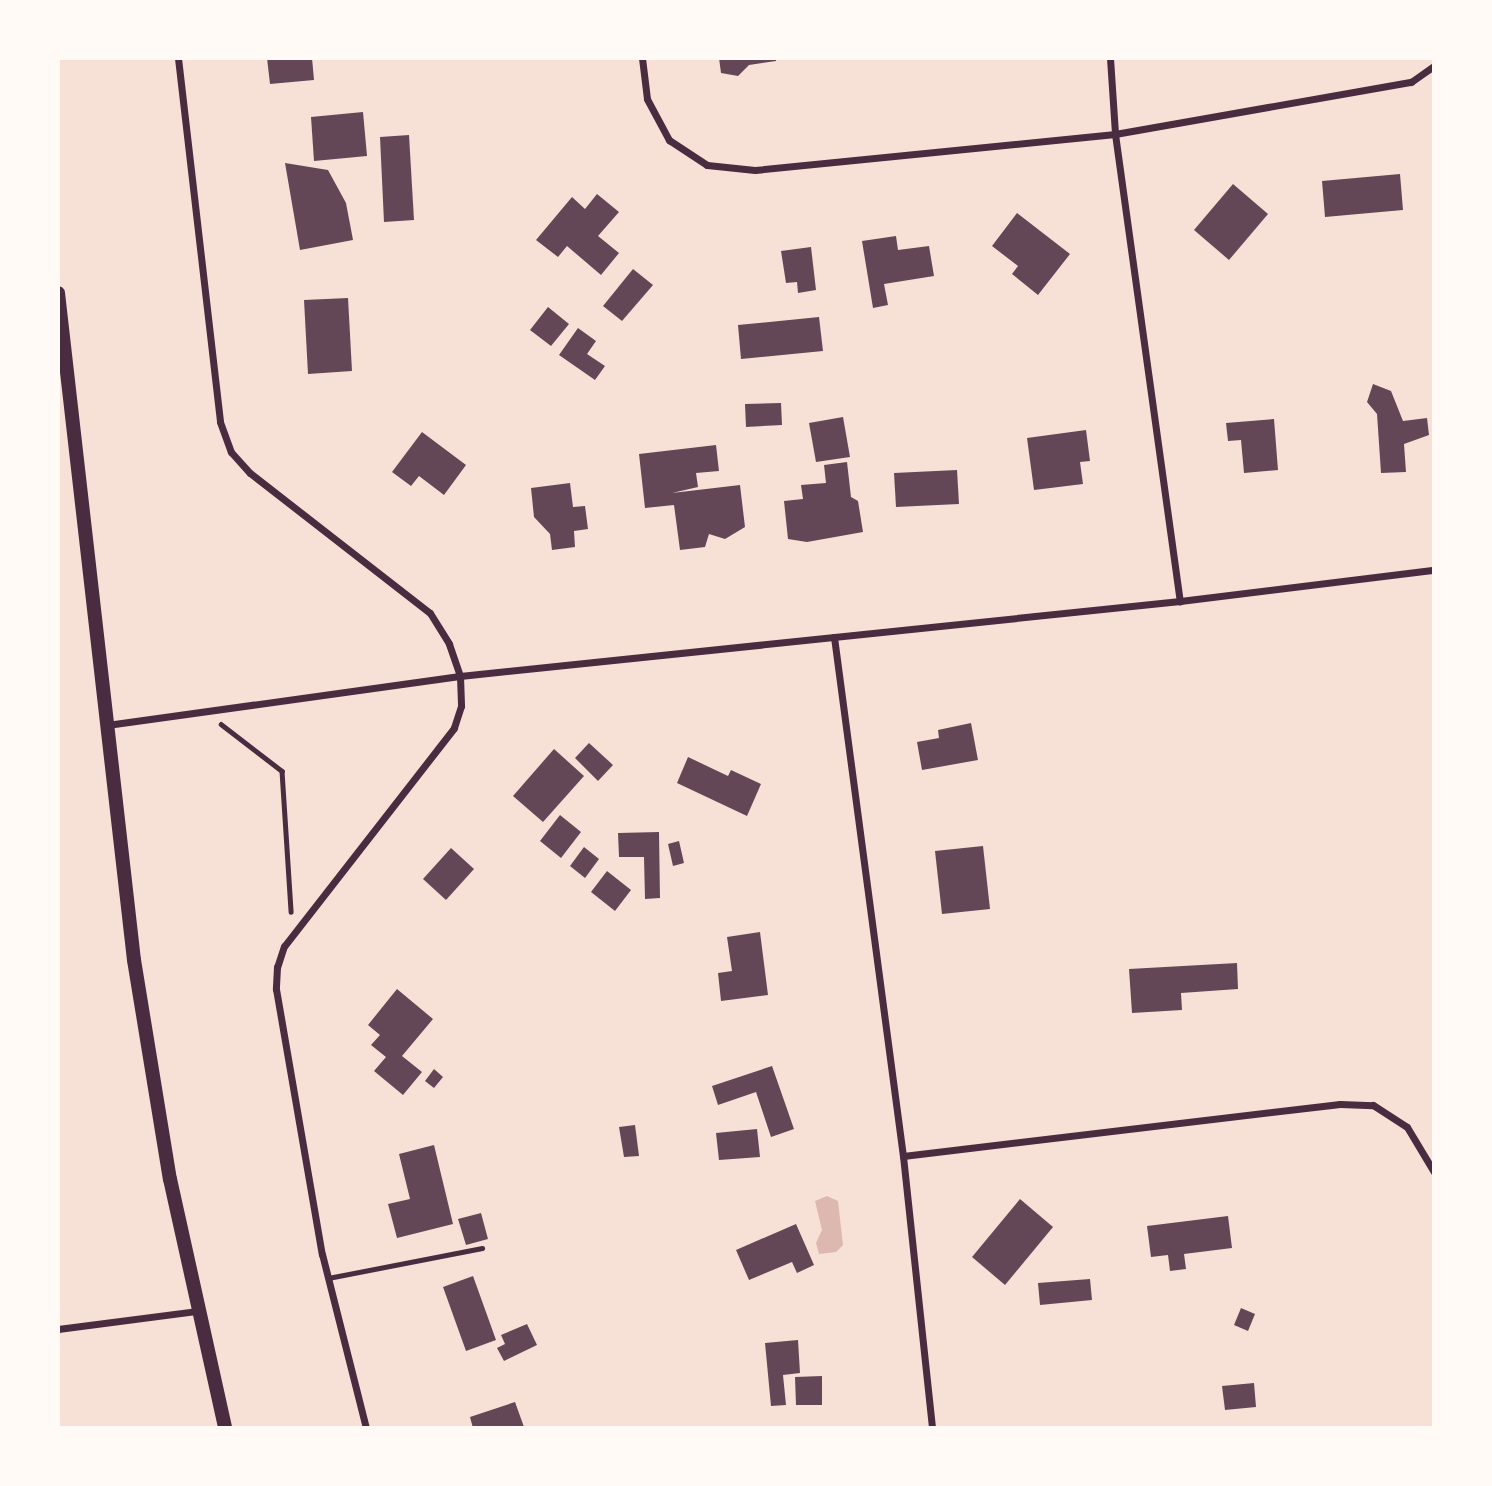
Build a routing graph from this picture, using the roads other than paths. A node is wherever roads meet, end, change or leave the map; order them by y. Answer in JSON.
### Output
{"nodes":[{"id":1,"x":178,"y":58,"type":"edge"},
{"id":2,"x":642,"y":58,"type":"edge"},
{"id":3,"x":1110,"y":58,"type":"edge"},
{"id":4,"x":1434,"y":66,"type":"edge"},
{"id":5,"x":1115,"y":134,"type":"junction"},
{"id":6,"x":58,"y":293,"type":"edge"},
{"id":7,"x":1434,"y":570,"type":"edge"},
{"id":8,"x":1180,"y":601,"type":"junction"},
{"id":9,"x":834,"y":637,"type":"junction"},
{"id":10,"x":460,"y":676,"type":"junction"},
{"id":11,"x":107,"y":725,"type":"junction"},
{"id":12,"x":903,"y":1156,"type":"junction"},
{"id":13,"x":1434,"y":1172,"type":"edge"},
{"id":14,"x":482,"y":1248,"type":"dead end"},
{"id":15,"x":328,"y":1278,"type":"junction"},
{"id":16,"x":196,"y":1311,"type":"junction"},
{"id":17,"x":58,"y":1329,"type":"edge"},
{"id":18,"x":225,"y":1428,"type":"edge"},
{"id":19,"x":366,"y":1428,"type":"edge"},
{"id":20,"x":932,"y":1428,"type":"edge"}],
"edges":[{"from":1,"to":10,"type":"street"},
{"from":2,"to":5,"type":"street"},
{"from":3,"to":5,"type":"street"},
{"from":4,"to":5,"type":"street"},
{"from":5,"to":8,"type":"street"},
{"from":6,"to":11,"type":"main road"},
{"from":7,"to":8,"type":"street"},
{"from":8,"to":9,"type":"street"},
{"from":9,"to":10,"type":"street"},
{"from":9,"to":12,"type":"street"},
{"from":10,"to":11,"type":"street"},
{"from":10,"to":15,"type":"street"},
{"from":11,"to":16,"type":"main road"},
{"from":12,"to":13,"type":"street"},
{"from":12,"to":20,"type":"street"},
{"from":14,"to":15,"type":"lane"},
{"from":15,"to":19,"type":"street"},
{"from":16,"to":17,"type":"street"},
{"from":16,"to":18,"type":"main road"}]}
